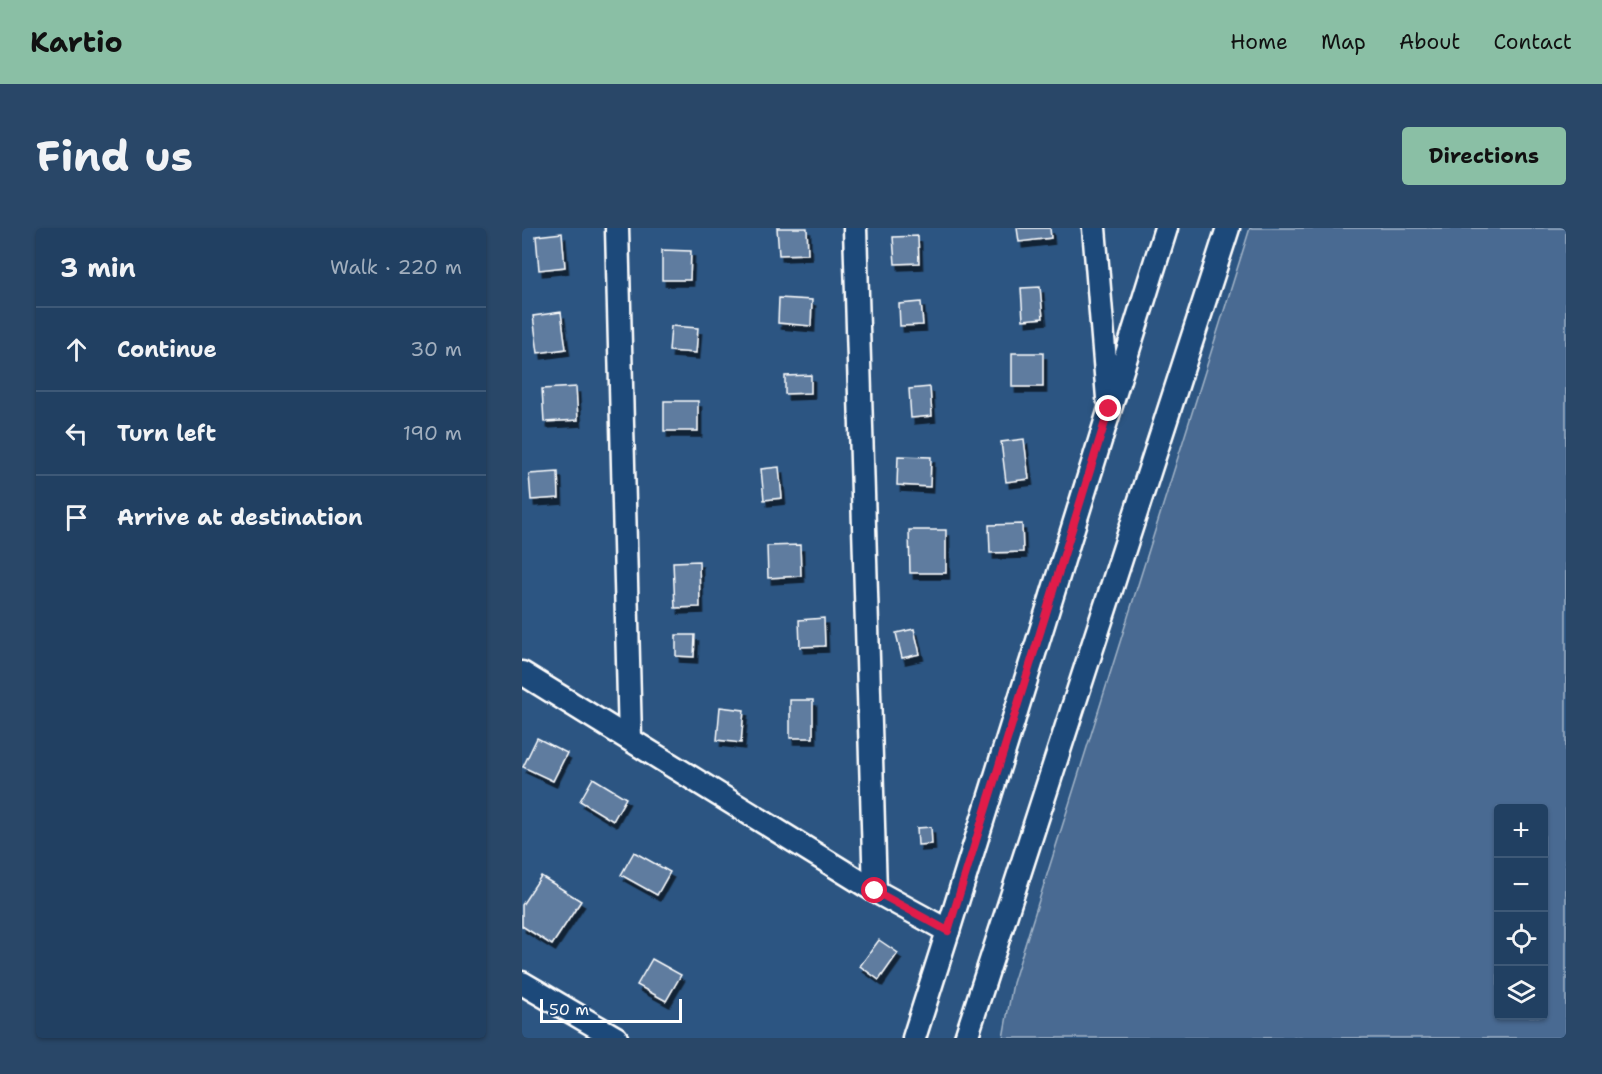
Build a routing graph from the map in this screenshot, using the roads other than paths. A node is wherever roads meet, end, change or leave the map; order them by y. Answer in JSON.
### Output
{"nodes":[{"id":1,"x":617,"y":228,"type":"edge"},
{"id":2,"x":855,"y":228,"type":"edge"},
{"id":3,"x":1094,"y":228,"type":"edge"},
{"id":4,"x":1166,"y":228,"type":"edge"},
{"id":5,"x":1228,"y":228,"type":"edge"},
{"id":6,"x":1109,"y":409,"type":"junction"},
{"id":7,"x":522,"y":673,"type":"edge"},
{"id":8,"x":630,"y":739,"type":"junction"},
{"id":9,"x":875,"y":891,"type":"junction"},
{"id":10,"x":948,"y":931,"type":"junction"},
{"id":11,"x":524,"y":989,"type":"edge"},
{"id":12,"x":616,"y":1038,"type":"edge"},
{"id":13,"x":914,"y":1038,"type":"edge"},
{"id":14,"x":966,"y":1038,"type":"edge"}],
"edges":[{"from":1,"to":8,"type":"street"},
{"from":2,"to":9,"type":"street"},
{"from":3,"to":6,"type":"street"},
{"from":4,"to":6,"type":"street"},
{"from":5,"to":14,"type":"street"},
{"from":6,"to":10,"type":"street"},
{"from":7,"to":8,"type":"street"},
{"from":8,"to":9,"type":"street"},
{"from":9,"to":10,"type":"street"},
{"from":10,"to":13,"type":"street"},
{"from":11,"to":12,"type":"street"}]}
